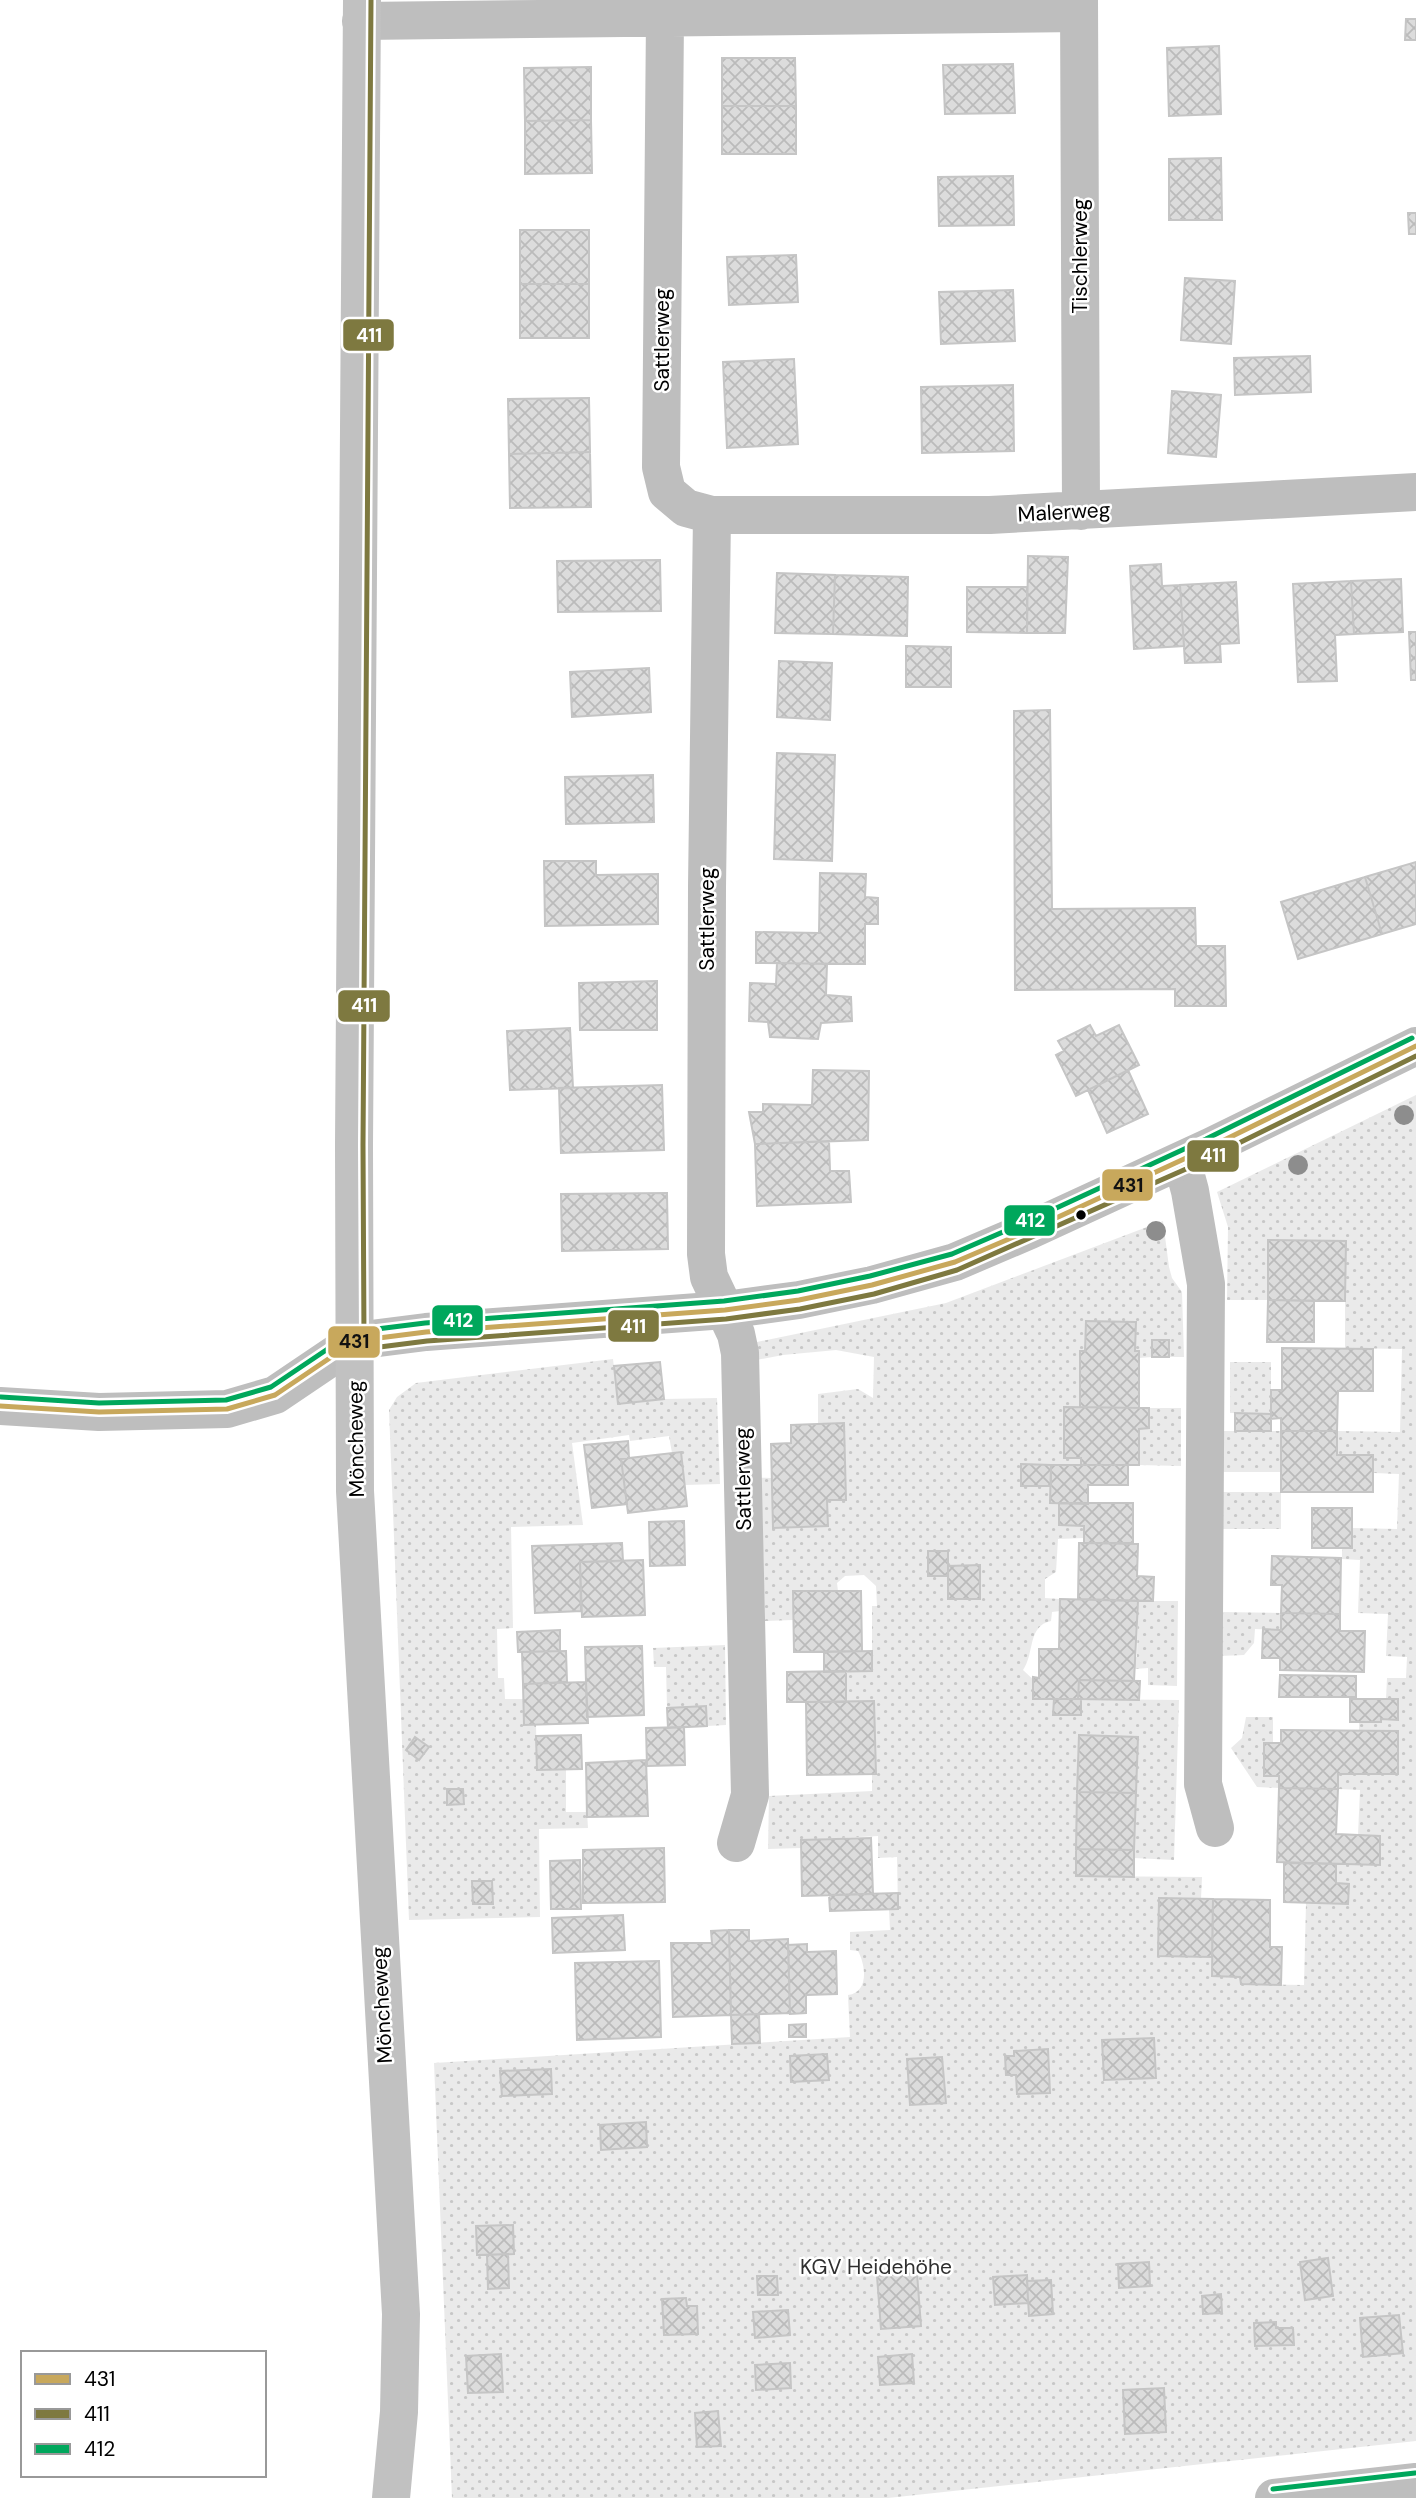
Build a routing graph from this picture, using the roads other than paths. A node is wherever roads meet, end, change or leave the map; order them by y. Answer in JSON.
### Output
{"nodes":[{"id":1,"x":1079,"y":6,"type":"edge"},
{"id":2,"x":362,"y":10,"type":"edge"},
{"id":3,"x":664,"y":16,"type":"junction"},
{"id":4,"x":1416,"y":492,"type":"edge"},
{"id":5,"x":1081,"y":511,"type":"junction"},
{"id":6,"x":712,"y":515,"type":"junction"},
{"id":7,"x":1416,"y":1046,"type":"edge"},
{"id":8,"x":1182,"y":1161,"type":"junction"},
{"id":9,"x":725,"y":1310,"type":"junction"},
{"id":10,"x":355,"y":1341,"type":"junction"},
{"id":11,"x":0,"y":1406,"type":"edge"},
{"id":12,"x":1215,"y":1828,"type":"dead end"},
{"id":13,"x":736,"y":1843,"type":"dead end"},
{"id":14,"x":1416,"y":2482,"type":"edge"},
{"id":15,"x":391,"y":2498,"type":"edge"},
{"id":16,"x":1274,"y":2498,"type":"edge"}],
"edges":[{"from":1,"to":3,"type":"street"},
{"from":1,"to":5,"type":"street","name":"Tischlerweg"},
{"from":2,"to":3,"type":"street"},
{"from":2,"to":10,"type":"main road","name":"Möncheweg"},
{"from":3,"to":6,"type":"street","name":"Sattlerweg"},
{"from":4,"to":5,"type":"street","name":"Malerweg"},
{"from":5,"to":6,"type":"street","name":"Malerweg"},
{"from":6,"to":9,"type":"street","name":"Sattlerweg"},
{"from":7,"to":8,"type":"street"},
{"from":8,"to":9,"type":"street"},
{"from":8,"to":12,"type":"street"},
{"from":9,"to":10,"type":"street"},
{"from":9,"to":13,"type":"street","name":"Sattlerweg"},
{"from":10,"to":11,"type":"street"},
{"from":10,"to":15,"type":"main road","name":"Möncheweg"},
{"from":14,"to":16,"type":"street"}]}
